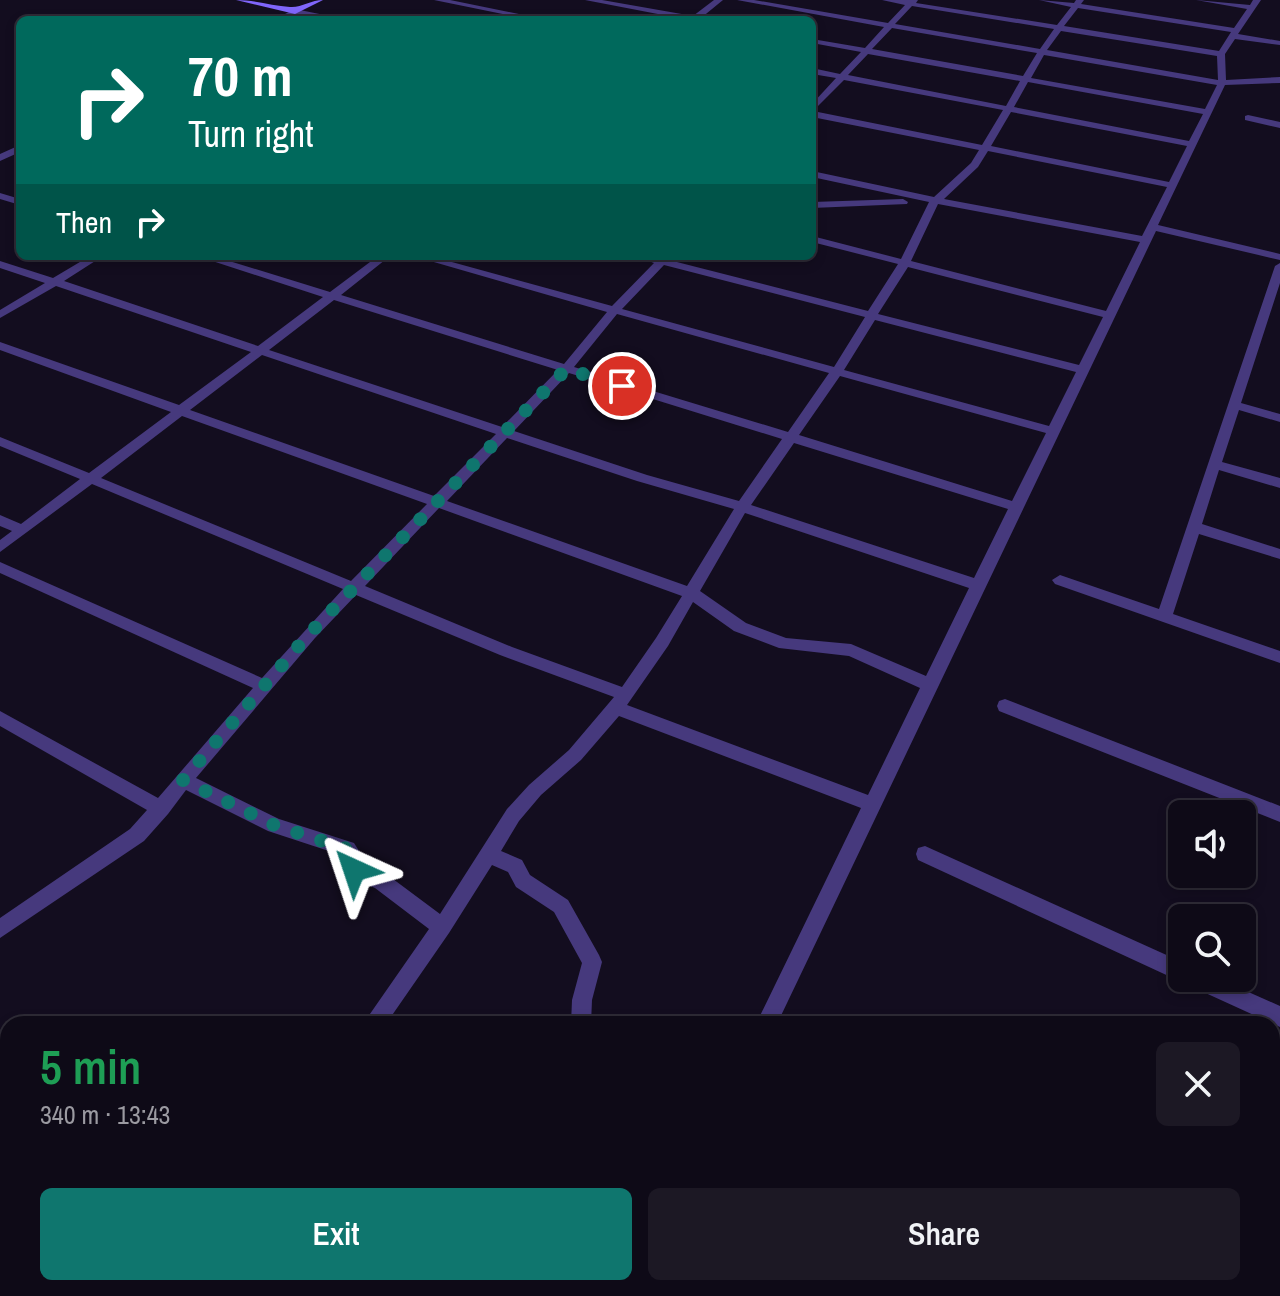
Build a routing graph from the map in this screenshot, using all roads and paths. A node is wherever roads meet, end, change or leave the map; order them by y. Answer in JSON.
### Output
{"nodes":[{"id":1,"x":241,"y":0,"type":"edge"},
{"id":2,"x":318,"y":0,"type":"edge"},
{"id":3,"x":438,"y":0,"type":"edge"},
{"id":4,"x":589,"y":0,"type":"edge"},
{"id":5,"x":719,"y":0,"type":"edge"},
{"id":6,"x":741,"y":0,"type":"edge"},
{"id":7,"x":886,"y":0,"type":"edge"},
{"id":8,"x":1043,"y":0,"type":"edge"},
{"id":9,"x":1200,"y":0,"type":"edge"},
{"id":10,"x":912,"y":2,"type":"edge"},
{"id":11,"x":1078,"y":3,"type":"edge"},
{"id":12,"x":1254,"y":4,"type":"edge"},
{"id":13,"x":512,"y":6,"type":"dead end"},
{"id":14,"x":295,"y":11,"type":"junction"},
{"id":15,"x":502,"y":12,"type":"junction"},
{"id":16,"x":285,"y":16,"type":"edge"},
{"id":17,"x":319,"y":16,"type":"edge"},
{"id":18,"x":496,"y":16,"type":"edge"},
{"id":19,"x":523,"y":16,"type":"edge"},
{"id":20,"x":675,"y":16,"type":"edge"},
{"id":21,"x":701,"y":16,"type":"edge"},
{"id":22,"x":889,"y":27,"type":"junction"},
{"id":23,"x":1061,"y":29,"type":"junction"},
{"id":24,"x":1236,"y":33,"type":"junction"},
{"id":25,"x":816,"y":42,"type":"edge"},
{"id":26,"x":1280,"y":43,"type":"edge"},
{"id":27,"x":867,"y":51,"type":"junction"},
{"id":28,"x":1041,"y":53,"type":"junction"},
{"id":29,"x":1221,"y":54,"type":"junction"},
{"id":30,"x":816,"y":72,"type":"edge"},
{"id":31,"x":843,"y":77,"type":"junction"},
{"id":32,"x":1027,"y":80,"type":"junction"},
{"id":33,"x":1280,"y":80,"type":"edge"},
{"id":34,"x":1222,"y":83,"type":"junction"},
{"id":35,"x":816,"y":107,"type":"edge"},
{"id":36,"x":1008,"y":109,"type":"junction"},
{"id":37,"x":816,"y":112,"type":"edge"},
{"id":38,"x":1208,"y":112,"type":"junction"},
{"id":39,"x":1248,"y":118,"type":"dead end"},
{"id":40,"x":1280,"y":125,"type":"edge"},
{"id":41,"x":1192,"y":144,"type":"junction"},
{"id":42,"x":984,"y":147,"type":"junction"},
{"id":43,"x":816,"y":175,"type":"edge"},
{"id":44,"x":1172,"y":185,"type":"junction"},
{"id":45,"x":927,"y":201,"type":"junction"},
{"id":46,"x":816,"y":205,"type":"edge"},
{"id":47,"x":1149,"y":234,"type":"junction"},
{"id":48,"x":816,"y":240,"type":"edge"},
{"id":49,"x":1280,"y":257,"type":"edge"},
{"id":50,"x":91,"y":260,"type":"edge"},
{"id":51,"x":215,"y":260,"type":"edge"},
{"id":52,"x":380,"y":260,"type":"edge"},
{"id":53,"x":433,"y":260,"type":"edge"},
{"id":54,"x":663,"y":260,"type":"edge"},
{"id":55,"x":668,"y":260,"type":"edge"},
{"id":56,"x":905,"y":262,"type":"junction"},
{"id":57,"x":0,"y":264,"type":"edge"},
{"id":58,"x":1280,"y":266,"type":"edge"},
{"id":59,"x":53,"y":283,"type":"junction"},
{"id":60,"x":333,"y":295,"type":"junction"},
{"id":61,"x":614,"y":310,"type":"junction"},
{"id":62,"x":0,"y":315,"type":"edge"},
{"id":63,"x":870,"y":315,"type":"junction"},
{"id":64,"x":1109,"y":315,"type":"junction"},
{"id":65,"x":0,"y":346,"type":"edge"},
{"id":66,"x":258,"y":352,"type":"junction"},
{"id":67,"x":566,"y":369,"type":"junction"},
{"id":68,"x":1082,"y":370,"type":"junction"},
{"id":69,"x":837,"y":371,"type":"junction"},
{"id":70,"x":1234,"y":405,"type":"junction"},
{"id":71,"x":179,"y":412,"type":"junction"},
{"id":72,"x":1280,"y":418,"type":"edge"},
{"id":73,"x":1053,"y":431,"type":"junction"},
{"id":74,"x":504,"y":432,"type":"junction"},
{"id":75,"x":791,"y":436,"type":"junction"},
{"id":76,"x":0,"y":441,"type":"edge"},
{"id":77,"x":1214,"y":464,"type":"junction"},
{"id":78,"x":92,"y":478,"type":"junction"},
{"id":79,"x":1280,"y":483,"type":"edge"},
{"id":80,"x":437,"y":503,"type":"junction"},
{"id":81,"x":742,"y":507,"type":"junction"},
{"id":82,"x":1016,"y":507,"type":"junction"},
{"id":83,"x":0,"y":520,"type":"edge"},
{"id":84,"x":1194,"y":527,"type":"junction"},
{"id":85,"x":23,"y":530,"type":"junction"},
{"id":86,"x":0,"y":547,"type":"edge"},
{"id":87,"x":1280,"y":554,"type":"edge"},
{"id":88,"x":0,"y":567,"type":"edge"},
{"id":89,"x":1060,"y":580,"type":"dead end"},
{"id":90,"x":978,"y":585,"type":"junction"},
{"id":91,"x":356,"y":587,"type":"junction"},
{"id":92,"x":693,"y":594,"type":"junction"},
{"id":93,"x":1164,"y":617,"type":"junction"},
{"id":94,"x":1280,"y":657,"type":"edge"},
{"id":95,"x":930,"y":685,"type":"junction"},
{"id":96,"x":264,"y":686,"type":"junction"},
{"id":97,"x":620,"y":701,"type":"junction"},
{"id":98,"x":1005,"y":706,"type":"dead end"},
{"id":99,"x":0,"y":718,"type":"edge"},
{"id":100,"x":183,"y":780,"type":"junction"},
{"id":101,"x":872,"y":804,"type":"junction"},
{"id":102,"x":162,"y":809,"type":"junction"},
{"id":103,"x":1280,"y":814,"type":"edge"},
{"id":104,"x":488,"y":854,"type":"junction"},
{"id":105,"x":925,"y":854,"type":"dead end"},
{"id":106,"x":442,"y":927,"type":"junction"},
{"id":107,"x":0,"y":929,"type":"edge"},
{"id":108,"x":1168,"y":966,"type":"edge"},
{"id":109,"x":1226,"y":992,"type":"edge"},
{"id":110,"x":379,"y":1016,"type":"edge"},
{"id":111,"x":581,"y":1016,"type":"edge"},
{"id":112,"x":770,"y":1016,"type":"edge"},
{"id":113,"x":1278,"y":1016,"type":"edge"}],
"edges":[{"from":1,"to":14,"type":"street"},
{"from":2,"to":14,"type":"street"},
{"from":3,"to":15,"type":"street"},
{"from":4,"to":20,"type":"street"},
{"from":5,"to":21,"type":"street"},
{"from":6,"to":22,"type":"street"},
{"from":7,"to":10,"type":"street"},
{"from":8,"to":11,"type":"street"},
{"from":9,"to":12,"type":"street"},
{"from":10,"to":22,"type":"street"},
{"from":10,"to":23,"type":"street"},
{"from":11,"to":23,"type":"street"},
{"from":11,"to":24,"type":"street"},
{"from":12,"to":24,"type":"street"},
{"from":13,"to":15,"type":"street"},
{"from":14,"to":16,"type":"street"},
{"from":14,"to":17,"type":"street"},
{"from":15,"to":18,"type":"street"},
{"from":15,"to":19,"type":"street"},
{"from":22,"to":27,"type":"street"},
{"from":22,"to":28,"type":"street"},
{"from":23,"to":28,"type":"street"},
{"from":23,"to":29,"type":"street"},
{"from":24,"to":26,"type":"street"},
{"from":24,"to":29,"type":"street"},
{"from":25,"to":27,"type":"street"},
{"from":27,"to":31,"type":"street"},
{"from":27,"to":32,"type":"street"},
{"from":28,"to":32,"type":"street"},
{"from":28,"to":34,"type":"street"},
{"from":29,"to":34,"type":"street"},
{"from":30,"to":31,"type":"street"},
{"from":31,"to":35,"type":"street"},
{"from":31,"to":36,"type":"street"},
{"from":32,"to":36,"type":"street"},
{"from":32,"to":38,"type":"street"},
{"from":33,"to":34,"type":"street"},
{"from":34,"to":38,"type":"street"},
{"from":36,"to":41,"type":"street"},
{"from":36,"to":42,"type":"street"},
{"from":37,"to":42,"type":"street"},
{"from":38,"to":41,"type":"street"},
{"from":39,"to":40,"type":"street"},
{"from":41,"to":44,"type":"street"},
{"from":42,"to":44,"type":"street"},
{"from":42,"to":45,"type":"street"},
{"from":43,"to":45,"type":"street"},
{"from":44,"to":47,"type":"street"},
{"from":45,"to":46,"type":"street"},
{"from":45,"to":47,"type":"street"},
{"from":45,"to":56,"type":"street"},
{"from":47,"to":49,"type":"street"},
{"from":47,"to":64,"type":"street"},
{"from":48,"to":56,"type":"street"},
{"from":50,"to":59,"type":"street"},
{"from":51,"to":60,"type":"street"},
{"from":52,"to":60,"type":"street"},
{"from":53,"to":61,"type":"street"},
{"from":54,"to":61,"type":"street"},
{"from":55,"to":63,"type":"street"},
{"from":56,"to":63,"type":"street"},
{"from":56,"to":64,"type":"street"},
{"from":57,"to":59,"type":"street"},
{"from":58,"to":70,"type":"street"},
{"from":59,"to":62,"type":"street"},
{"from":59,"to":66,"type":"street"},
{"from":60,"to":66,"type":"street"},
{"from":60,"to":67,"type":"street"},
{"from":61,"to":67,"type":"street"},
{"from":61,"to":69,"type":"street"},
{"from":63,"to":68,"type":"street"},
{"from":63,"to":69,"type":"street"},
{"from":64,"to":68,"type":"street"},
{"from":65,"to":71,"type":"street"},
{"from":66,"to":71,"type":"street"},
{"from":66,"to":74,"type":"street"},
{"from":67,"to":74,"type":"street"},
{"from":67,"to":75,"type":"street"},
{"from":68,"to":73,"type":"street"},
{"from":69,"to":73,"type":"street"},
{"from":69,"to":75,"type":"street"},
{"from":70,"to":72,"type":"street"},
{"from":70,"to":77,"type":"street"},
{"from":71,"to":78,"type":"street"},
{"from":71,"to":80,"type":"street"},
{"from":73,"to":82,"type":"street"},
{"from":74,"to":80,"type":"street"},
{"from":74,"to":81,"type":"street"},
{"from":75,"to":81,"type":"street"},
{"from":75,"to":82,"type":"street"},
{"from":76,"to":78,"type":"street"},
{"from":77,"to":79,"type":"street"},
{"from":77,"to":84,"type":"street"},
{"from":78,"to":85,"type":"street"},
{"from":78,"to":91,"type":"street"},
{"from":80,"to":91,"type":"street"},
{"from":80,"to":92,"type":"street"},
{"from":81,"to":90,"type":"street"},
{"from":81,"to":92,"type":"street"},
{"from":82,"to":90,"type":"street"},
{"from":83,"to":85,"type":"street"},
{"from":84,"to":87,"type":"street"},
{"from":84,"to":93,"type":"street"},
{"from":85,"to":86,"type":"street"},
{"from":88,"to":96,"type":"street"},
{"from":89,"to":93,"type":"street"},
{"from":90,"to":95,"type":"street"},
{"from":91,"to":96,"type":"street"},
{"from":91,"to":97,"type":"street"},
{"from":92,"to":95,"type":"street"},
{"from":92,"to":97,"type":"street"},
{"from":93,"to":94,"type":"street"},
{"from":95,"to":101,"type":"street"},
{"from":96,"to":100,"type":"street"},
{"from":97,"to":101,"type":"street"},
{"from":97,"to":104,"type":"street"},
{"from":98,"to":103,"type":"street"},
{"from":99,"to":102,"type":"street"},
{"from":100,"to":102,"type":"street"},
{"from":100,"to":106,"type":"street"},
{"from":101,"to":112,"type":"street"},
{"from":102,"to":107,"type":"street"},
{"from":104,"to":106,"type":"street"},
{"from":104,"to":111,"type":"street"},
{"from":105,"to":108,"type":"street"},
{"from":106,"to":110,"type":"street"},
{"from":109,"to":113,"type":"street"}]}
